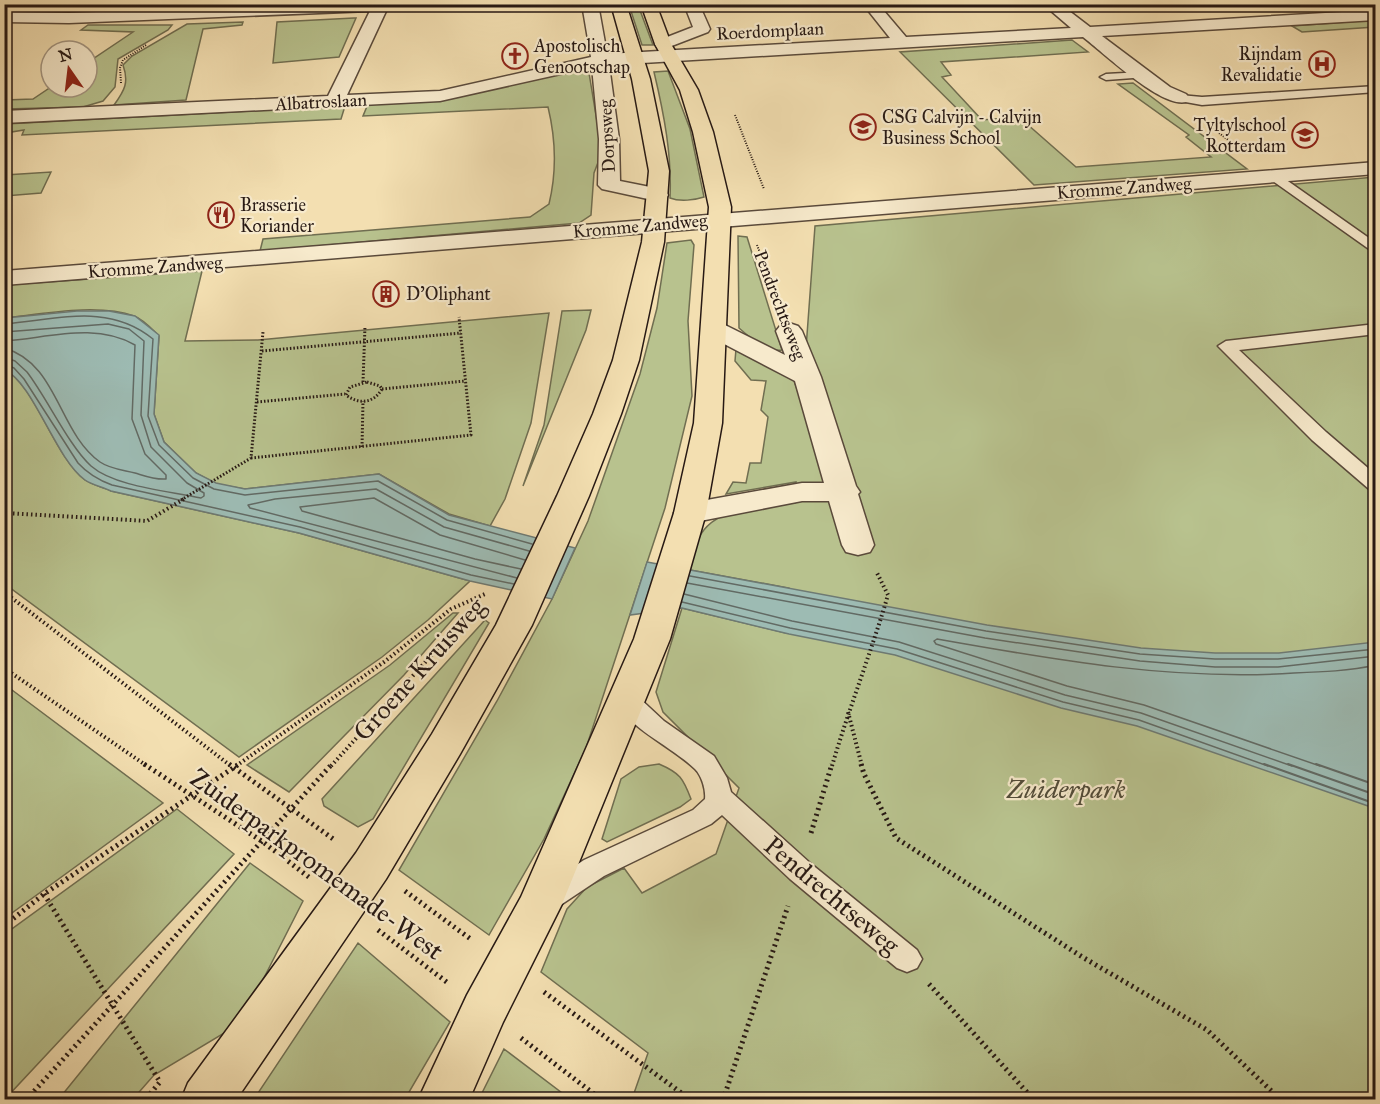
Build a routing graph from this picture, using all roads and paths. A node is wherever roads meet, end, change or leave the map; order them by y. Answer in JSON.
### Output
{"nodes":[{"id":1,"x":590,"y":4,"type":"edge"},
{"id":2,"x":618,"y":4,"type":"edge"},
{"id":3,"x":648,"y":4,"type":"edge"},
{"id":4,"x":691,"y":4,"type":"edge"},
{"id":5,"x":870,"y":4,"type":"edge"},
{"id":6,"x":1050,"y":4,"type":"edge"},
{"id":7,"x":388,"y":6,"type":"edge"},
{"id":8,"x":1238,"y":10,"type":"dead end"},
{"id":9,"x":183,"y":14,"type":"junction"},
{"id":10,"x":1376,"y":15,"type":"edge"},
{"id":11,"x":4,"y":17,"type":"edge"},
{"id":12,"x":1258,"y":22,"type":"junction"},
{"id":13,"x":1085,"y":33,"type":"junction"},
{"id":14,"x":902,"y":43,"type":"junction"},
{"id":15,"x":667,"y":50,"type":"junction"},
{"id":16,"x":712,"y":54,"type":"junction"},
{"id":17,"x":634,"y":58,"type":"junction"},
{"id":18,"x":600,"y":60,"type":"junction"},
{"id":19,"x":1143,"y":75,"type":"junction"},
{"id":20,"x":1106,"y":77,"type":"dead end"},
{"id":21,"x":1376,"y":89,"type":"edge"},
{"id":22,"x":1180,"y":98,"type":"junction"},
{"id":23,"x":335,"y":102,"type":"junction"},
{"id":24,"x":97,"y":113,"type":"junction"},
{"id":25,"x":4,"y":117,"type":"edge"},
{"id":26,"x":1376,"y":168,"type":"edge"},
{"id":27,"x":1275,"y":176,"type":"junction"},
{"id":28,"x":765,"y":191,"type":"dead end"},
{"id":29,"x":657,"y":195,"type":"junction"},
{"id":30,"x":720,"y":219,"type":"junction"},
{"id":31,"x":654,"y":225,"type":"junction"},
{"id":32,"x":757,"y":244,"type":"dead end"},
{"id":33,"x":1376,"y":250,"type":"edge"},
{"id":34,"x":4,"y":278,"type":"edge"},
{"id":35,"x":459,"y":317,"type":"dead end"},
{"id":36,"x":365,"y":326,"type":"dead end"},
{"id":37,"x":714,"y":329,"type":"junction"},
{"id":38,"x":1376,"y":329,"type":"edge"},
{"id":39,"x":789,"y":331,"type":"joint"},
{"id":40,"x":263,"y":333,"type":"dead end"},
{"id":41,"x":461,"y":333,"type":"junction"},
{"id":42,"x":364,"y":342,"type":"junction"},
{"id":43,"x":262,"y":351,"type":"junction"},
{"id":44,"x":807,"y":377,"type":"junction"},
{"id":45,"x":465,"y":381,"type":"junction"},
{"id":46,"x":363,"y":382,"type":"junction"},
{"id":47,"x":382,"y":389,"type":"junction"},
{"id":48,"x":345,"y":394,"type":"junction"},
{"id":49,"x":363,"y":401,"type":"junction"},
{"id":50,"x":257,"y":402,"type":"junction"},
{"id":51,"x":363,"y":447,"type":"junction"},
{"id":52,"x":251,"y":458,"type":"junction"},
{"id":53,"x":1376,"y":485,"type":"edge"},
{"id":54,"x":844,"y":492,"type":"junction"},
{"id":55,"x":4,"y":513,"type":"edge"},
{"id":56,"x":690,"y":513,"type":"junction"},
{"id":57,"x":858,"y":545,"type":"dead end"},
{"id":58,"x":888,"y":595,"type":"dead end"},
{"id":59,"x":868,"y":659,"type":"dead end"},
{"id":60,"x":4,"y":668,"type":"edge"},
{"id":61,"x":626,"y":700,"type":"junction"},
{"id":62,"x":848,"y":712,"type":"dead end"},
{"id":63,"x":192,"y":797,"type":"junction"},
{"id":64,"x":719,"y":797,"type":"junction"},
{"id":65,"x":263,"y":842,"type":"junction"},
{"id":66,"x":44,"y":894,"type":"junction"},
{"id":67,"x":343,"y":903,"type":"junction"},
{"id":68,"x":540,"y":904,"type":"junction"},
{"id":69,"x":4,"y":926,"type":"edge"},
{"id":70,"x":907,"y":960,"type":"joint"},
{"id":71,"x":111,"y":1004,"type":"junction"},
{"id":72,"x":484,"y":1010,"type":"junction"},
{"id":73,"x":26,"y":1100,"type":"edge"},
{"id":74,"x":145,"y":1100,"type":"edge"},
{"id":75,"x":206,"y":1100,"type":"edge"},
{"id":76,"x":443,"y":1100,"type":"edge"},
{"id":77,"x":602,"y":1100,"type":"edge"},
{"id":78,"x":1034,"y":1100,"type":"edge"},
{"id":79,"x":1281,"y":1100,"type":"edge"}],
"edges":[{"from":1,"to":18,"type":"street","name":"Dorpsweg"},
{"from":2,"to":17,"type":"main road","name":"Dorpsweg"},
{"from":3,"to":15,"type":"main road"},
{"from":4,"to":15,"type":"street"},
{"from":5,"to":14,"type":"street"},
{"from":6,"to":13,"type":"street"},
{"from":7,"to":9,"type":"street"},
{"from":7,"to":23,"type":"street"},
{"from":8,"to":12,"type":"street"},
{"from":9,"to":11,"type":"street"},
{"from":9,"to":24,"type":"path"},
{"from":10,"to":12,"type":"street","name":"Roerdomplaan"},
{"from":12,"to":13,"type":"street","name":"Roerdomplaan"},
{"from":13,"to":14,"type":"street","name":"Roerdomplaan"},
{"from":13,"to":19,"type":"street"},
{"from":14,"to":16,"type":"street","name":"Roerdomplaan"},
{"from":15,"to":16,"type":"street","name":"Roerdomplaan"},
{"from":15,"to":17,"type":"street","name":"Roerdomplaan"},
{"from":15,"to":30,"type":"main road"},
{"from":16,"to":28,"type":"path"},
{"from":17,"to":18,"type":"street","name":"Albatroslaan"},
{"from":17,"to":29,"type":"main road","name":"Dorpsweg"},
{"from":18,"to":23,"type":"street","name":"Albatroslaan"},
{"from":18,"to":29,"type":"street","name":"Dorpsweg"},
{"from":19,"to":20,"type":"lane"},
{"from":19,"to":22,"type":"street"},
{"from":21,"to":22,"type":"lane"},
{"from":22,"to":27,"type":"path"},
{"from":23,"to":24,"type":"street","name":"Albatroslaan"},
{"from":24,"to":25,"type":"street","name":"Albatroslaan"},
{"from":26,"to":27,"type":"street","name":"Kromme Zandweg"},
{"from":27,"to":30,"type":"street","name":"Kromme Zandweg"},
{"from":27,"to":33,"type":"lane"},
{"from":29,"to":31,"type":"main road","name":"Dorpsweg"},
{"from":30,"to":31,"type":"street","name":"Kromme Zandweg"},
{"from":30,"to":37,"type":"main road"},
{"from":31,"to":34,"type":"street","name":"Kromme Zandweg"},
{"from":31,"to":67,"type":"main road","name":"Groene Kruisweg"},
{"from":32,"to":39,"type":"path","name":"Pendrechtseweg"},
{"from":35,"to":41,"type":"path"},
{"from":36,"to":42,"type":"path"},
{"from":37,"to":44,"type":"street","name":"Pendrechtseweg"},
{"from":37,"to":56,"type":"main road"},
{"from":38,"to":53,"type":"lane"},
{"from":39,"to":44,"type":"street","name":"Pendrechtseweg"},
{"from":40,"to":43,"type":"path"},
{"from":41,"to":42,"type":"path"},
{"from":41,"to":45,"type":"path"},
{"from":42,"to":43,"type":"path"},
{"from":42,"to":46,"type":"path"},
{"from":43,"to":50,"type":"path"},
{"from":44,"to":54,"type":"street","name":"Pendrechtseweg"},
{"from":45,"to":47,"type":"path"},
{"from":45,"to":51,"type":"path"},
{"from":46,"to":47,"type":"path"},
{"from":46,"to":48,"type":"path"},
{"from":47,"to":49,"type":"path"},
{"from":48,"to":49,"type":"path"},
{"from":48,"to":50,"type":"path"},
{"from":49,"to":51,"type":"path"},
{"from":50,"to":52,"type":"path"},
{"from":51,"to":52,"type":"path"},
{"from":52,"to":55,"type":"path"},
{"from":54,"to":56,"type":"street"},
{"from":54,"to":57,"type":"street","name":"Pendrechtseweg"},
{"from":56,"to":61,"type":"main road"},
{"from":58,"to":59,"type":"path"},
{"from":60,"to":63,"type":"path","name":"Zuiderparkpromemade-West"},
{"from":61,"to":64,"type":"lane","name":"Pendrechtseweg"},
{"from":61,"to":68,"type":"main road"},
{"from":62,"to":79,"type":"path"},
{"from":63,"to":65,"type":"path","name":"Zuiderparkpromemade-West"},
{"from":63,"to":65,"type":"path","name":"Groene Kruisweg"},
{"from":63,"to":66,"type":"path","name":"Groene Kruisweg"},
{"from":64,"to":68,"type":"lane"},
{"from":64,"to":70,"type":"lane","name":"Pendrechtseweg"},
{"from":65,"to":67,"type":"path","name":"Zuiderparkpromemade-West"},
{"from":65,"to":71,"type":"path","name":"Groene Kruisweg"},
{"from":66,"to":69,"type":"path","name":"Groene Kruisweg"},
{"from":66,"to":71,"type":"path"},
{"from":67,"to":72,"type":"path","name":"Zuiderparkpromemade-West"},
{"from":67,"to":75,"type":"main road","name":"Groene Kruisweg"},
{"from":68,"to":72,"type":"main road"},
{"from":70,"to":78,"type":"path","name":"Pendrechtseweg"},
{"from":71,"to":73,"type":"path","name":"Groene Kruisweg"},
{"from":71,"to":74,"type":"path"},
{"from":72,"to":76,"type":"main road"},
{"from":72,"to":77,"type":"path","name":"Zuiderparkpromemade-West"}]}
